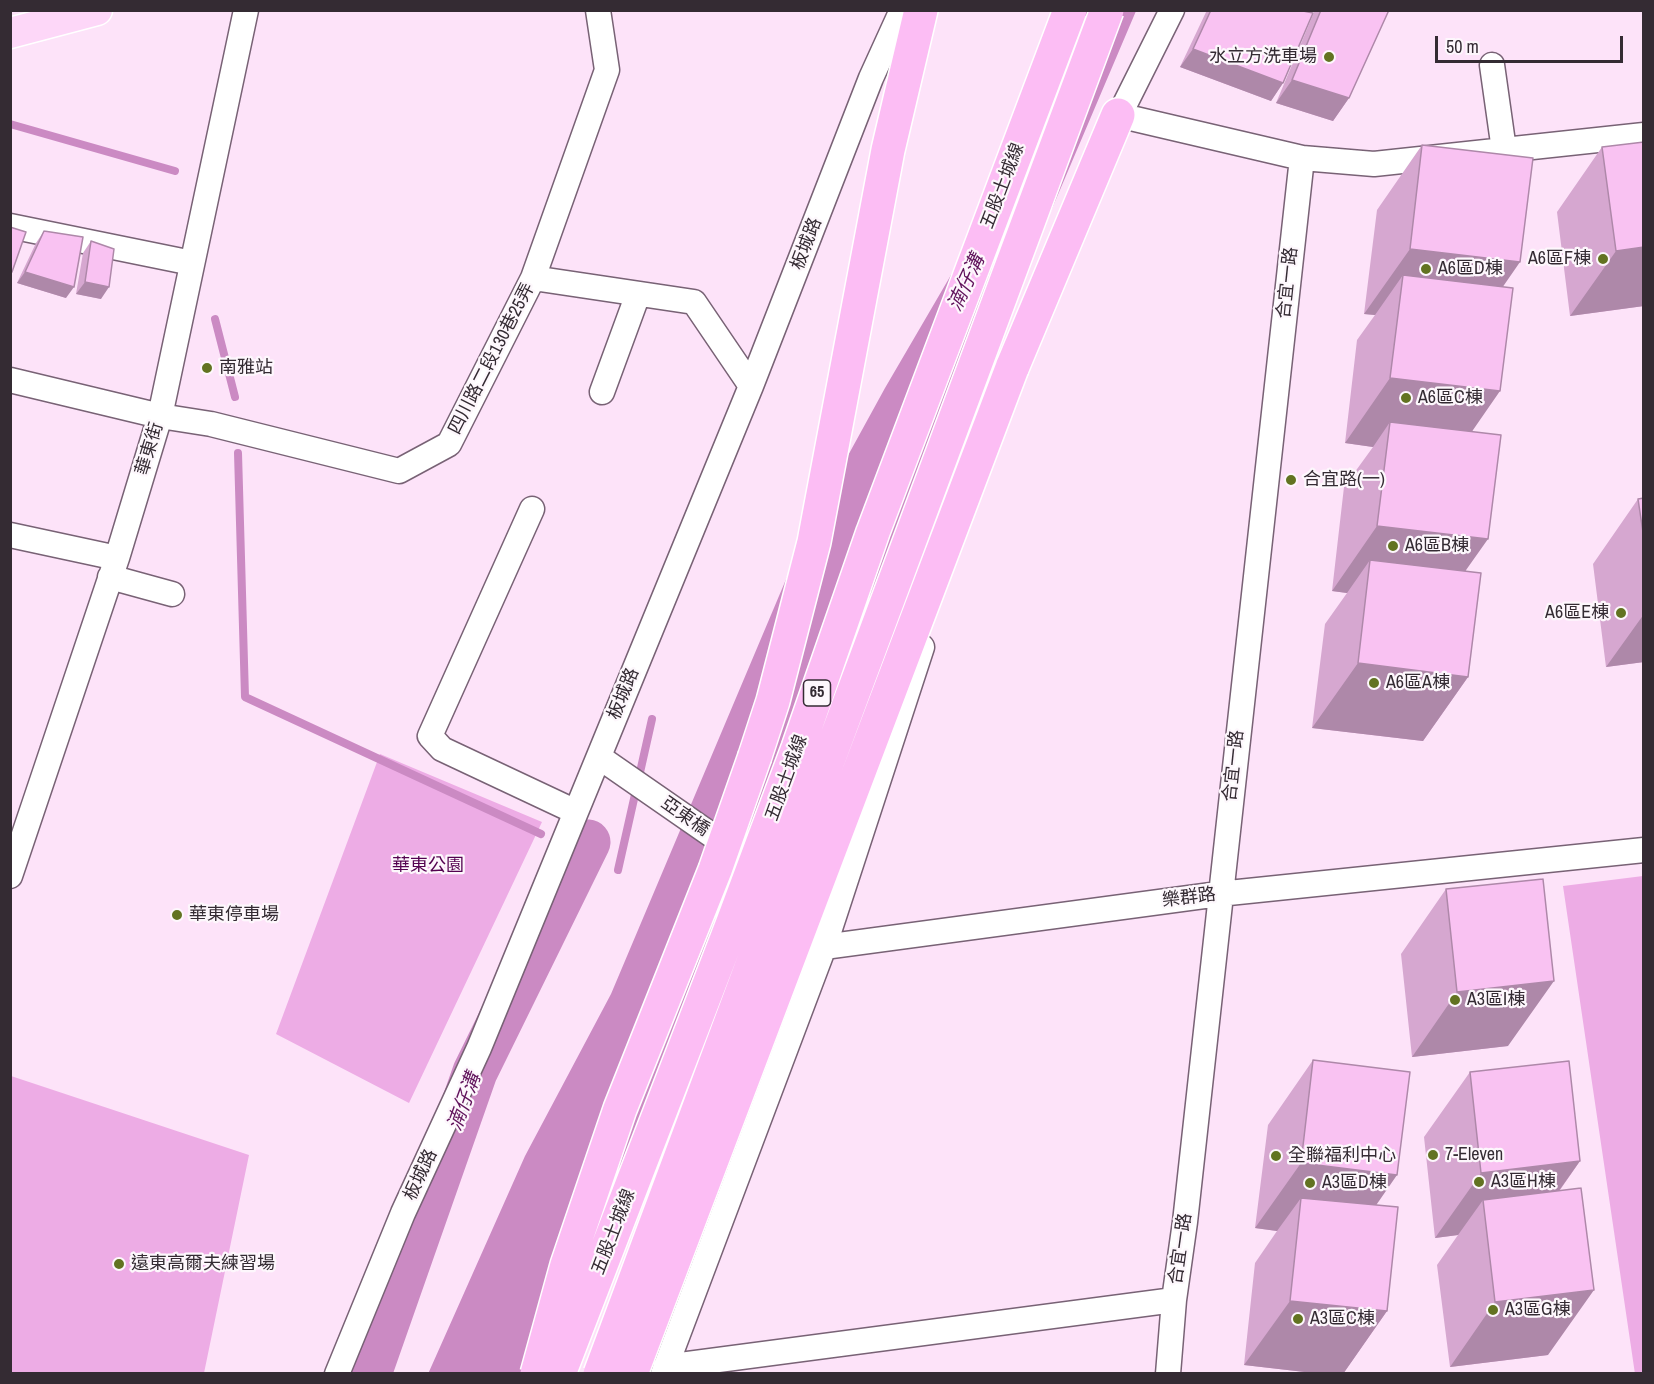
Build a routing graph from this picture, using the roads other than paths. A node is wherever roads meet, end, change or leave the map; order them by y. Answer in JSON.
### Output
{"nodes":[{"id":1,"x":97,"y":10,"type":"edge"},
{"id":2,"x":246,"y":10,"type":"edge"},
{"id":3,"x":598,"y":10,"type":"edge"},
{"id":4,"x":902,"y":10,"type":"edge"},
{"id":5,"x":921,"y":10,"type":"edge"},
{"id":6,"x":1070,"y":10,"type":"edge"},
{"id":7,"x":1107,"y":10,"type":"edge"},
{"id":8,"x":1173,"y":10,"type":"edge"},
{"id":9,"x":10,"y":33,"type":"edge"},
{"id":10,"x":1492,"y":65,"type":"dead end"},
{"id":11,"x":1118,"y":115,"type":"junction"},
{"id":12,"x":1644,"y":135,"type":"edge"},
{"id":13,"x":1504,"y":150,"type":"junction"},
{"id":14,"x":1302,"y":158,"type":"junction"},
{"id":15,"x":10,"y":226,"type":"edge"},
{"id":16,"x":192,"y":262,"type":"junction"},
{"id":17,"x":533,"y":278,"type":"junction"},
{"id":18,"x":638,"y":294,"type":"junction"},
{"id":19,"x":10,"y":380,"type":"edge"},
{"id":20,"x":752,"y":386,"type":"junction"},
{"id":21,"x":602,"y":392,"type":"dead end"},
{"id":22,"x":160,"y":416,"type":"junction"},
{"id":23,"x":532,"y":509,"type":"dead end"},
{"id":24,"x":10,"y":535,"type":"edge"},
{"id":25,"x":114,"y":568,"type":"junction"},
{"id":26,"x":172,"y":594,"type":"dead end"},
{"id":27,"x":598,"y":757,"type":"junction"},
{"id":28,"x":576,"y":812,"type":"junction"},
{"id":29,"x":1644,"y":850,"type":"edge"},
{"id":30,"x":10,"y":876,"type":"edge"},
{"id":31,"x":1219,"y":894,"type":"junction"},
{"id":32,"x":824,"y":947,"type":"junction"},
{"id":33,"x":1174,"y":1300,"type":"junction"},
{"id":34,"x":664,"y":1370,"type":"edge"},
{"id":35,"x":337,"y":1374,"type":"edge"},
{"id":36,"x":537,"y":1374,"type":"edge"},
{"id":37,"x":559,"y":1374,"type":"edge"},
{"id":38,"x":600,"y":1374,"type":"edge"},
{"id":39,"x":631,"y":1374,"type":"edge"},
{"id":40,"x":1168,"y":1374,"type":"edge"}],
"edges":[{"from":1,"to":9,"type":"main road"},
{"from":2,"to":16,"type":"street","name":"華東街"},
{"from":3,"to":17,"type":"street","name":"四川路二段130巷25弄"},
{"from":4,"to":20,"type":"street","name":"板城路"},
{"from":5,"to":36,"type":"highway","bridge":true},
{"from":6,"to":37,"type":"highway","name":"五股土城線","number":"65","bridge":true},
{"from":7,"to":38,"type":"highway","name":"五股土城線","number":"65","bridge":true},
{"from":8,"to":11,"type":"street"},
{"from":10,"to":13,"type":"street"},
{"from":11,"to":14,"type":"street"},
{"from":11,"to":32,"type":"street"},
{"from":11,"to":39,"type":"highway","bridge":true},
{"from":12,"to":13,"type":"street"},
{"from":13,"to":14,"type":"street"},
{"from":14,"to":31,"type":"street","name":"合宜一路"},
{"from":15,"to":16,"type":"street"},
{"from":16,"to":22,"type":"street","name":"華東街"},
{"from":17,"to":18,"type":"street"},
{"from":17,"to":22,"type":"street","name":"四川路二段130巷25弄"},
{"from":18,"to":20,"type":"street"},
{"from":18,"to":21,"type":"street"},
{"from":19,"to":22,"type":"street","name":"四川路二段130巷25弄"},
{"from":20,"to":27,"type":"street","name":"板城路"},
{"from":22,"to":25,"type":"street","name":"華東街"},
{"from":23,"to":28,"type":"street"},
{"from":24,"to":25,"type":"street"},
{"from":25,"to":26,"type":"street"},
{"from":25,"to":30,"type":"street","name":"華東街"},
{"from":27,"to":28,"type":"street","name":"板城路"},
{"from":27,"to":32,"type":"street","name":"亞東橋","bridge":true},
{"from":28,"to":35,"type":"street","name":"板城路"},
{"from":29,"to":31,"type":"street","name":"樂群路"},
{"from":31,"to":32,"type":"street","name":"樂群路"},
{"from":31,"to":33,"type":"street","name":"合宜一路"},
{"from":32,"to":34,"type":"street"},
{"from":33,"to":34,"type":"street"},
{"from":33,"to":40,"type":"street","name":"合宜一路"}]}
